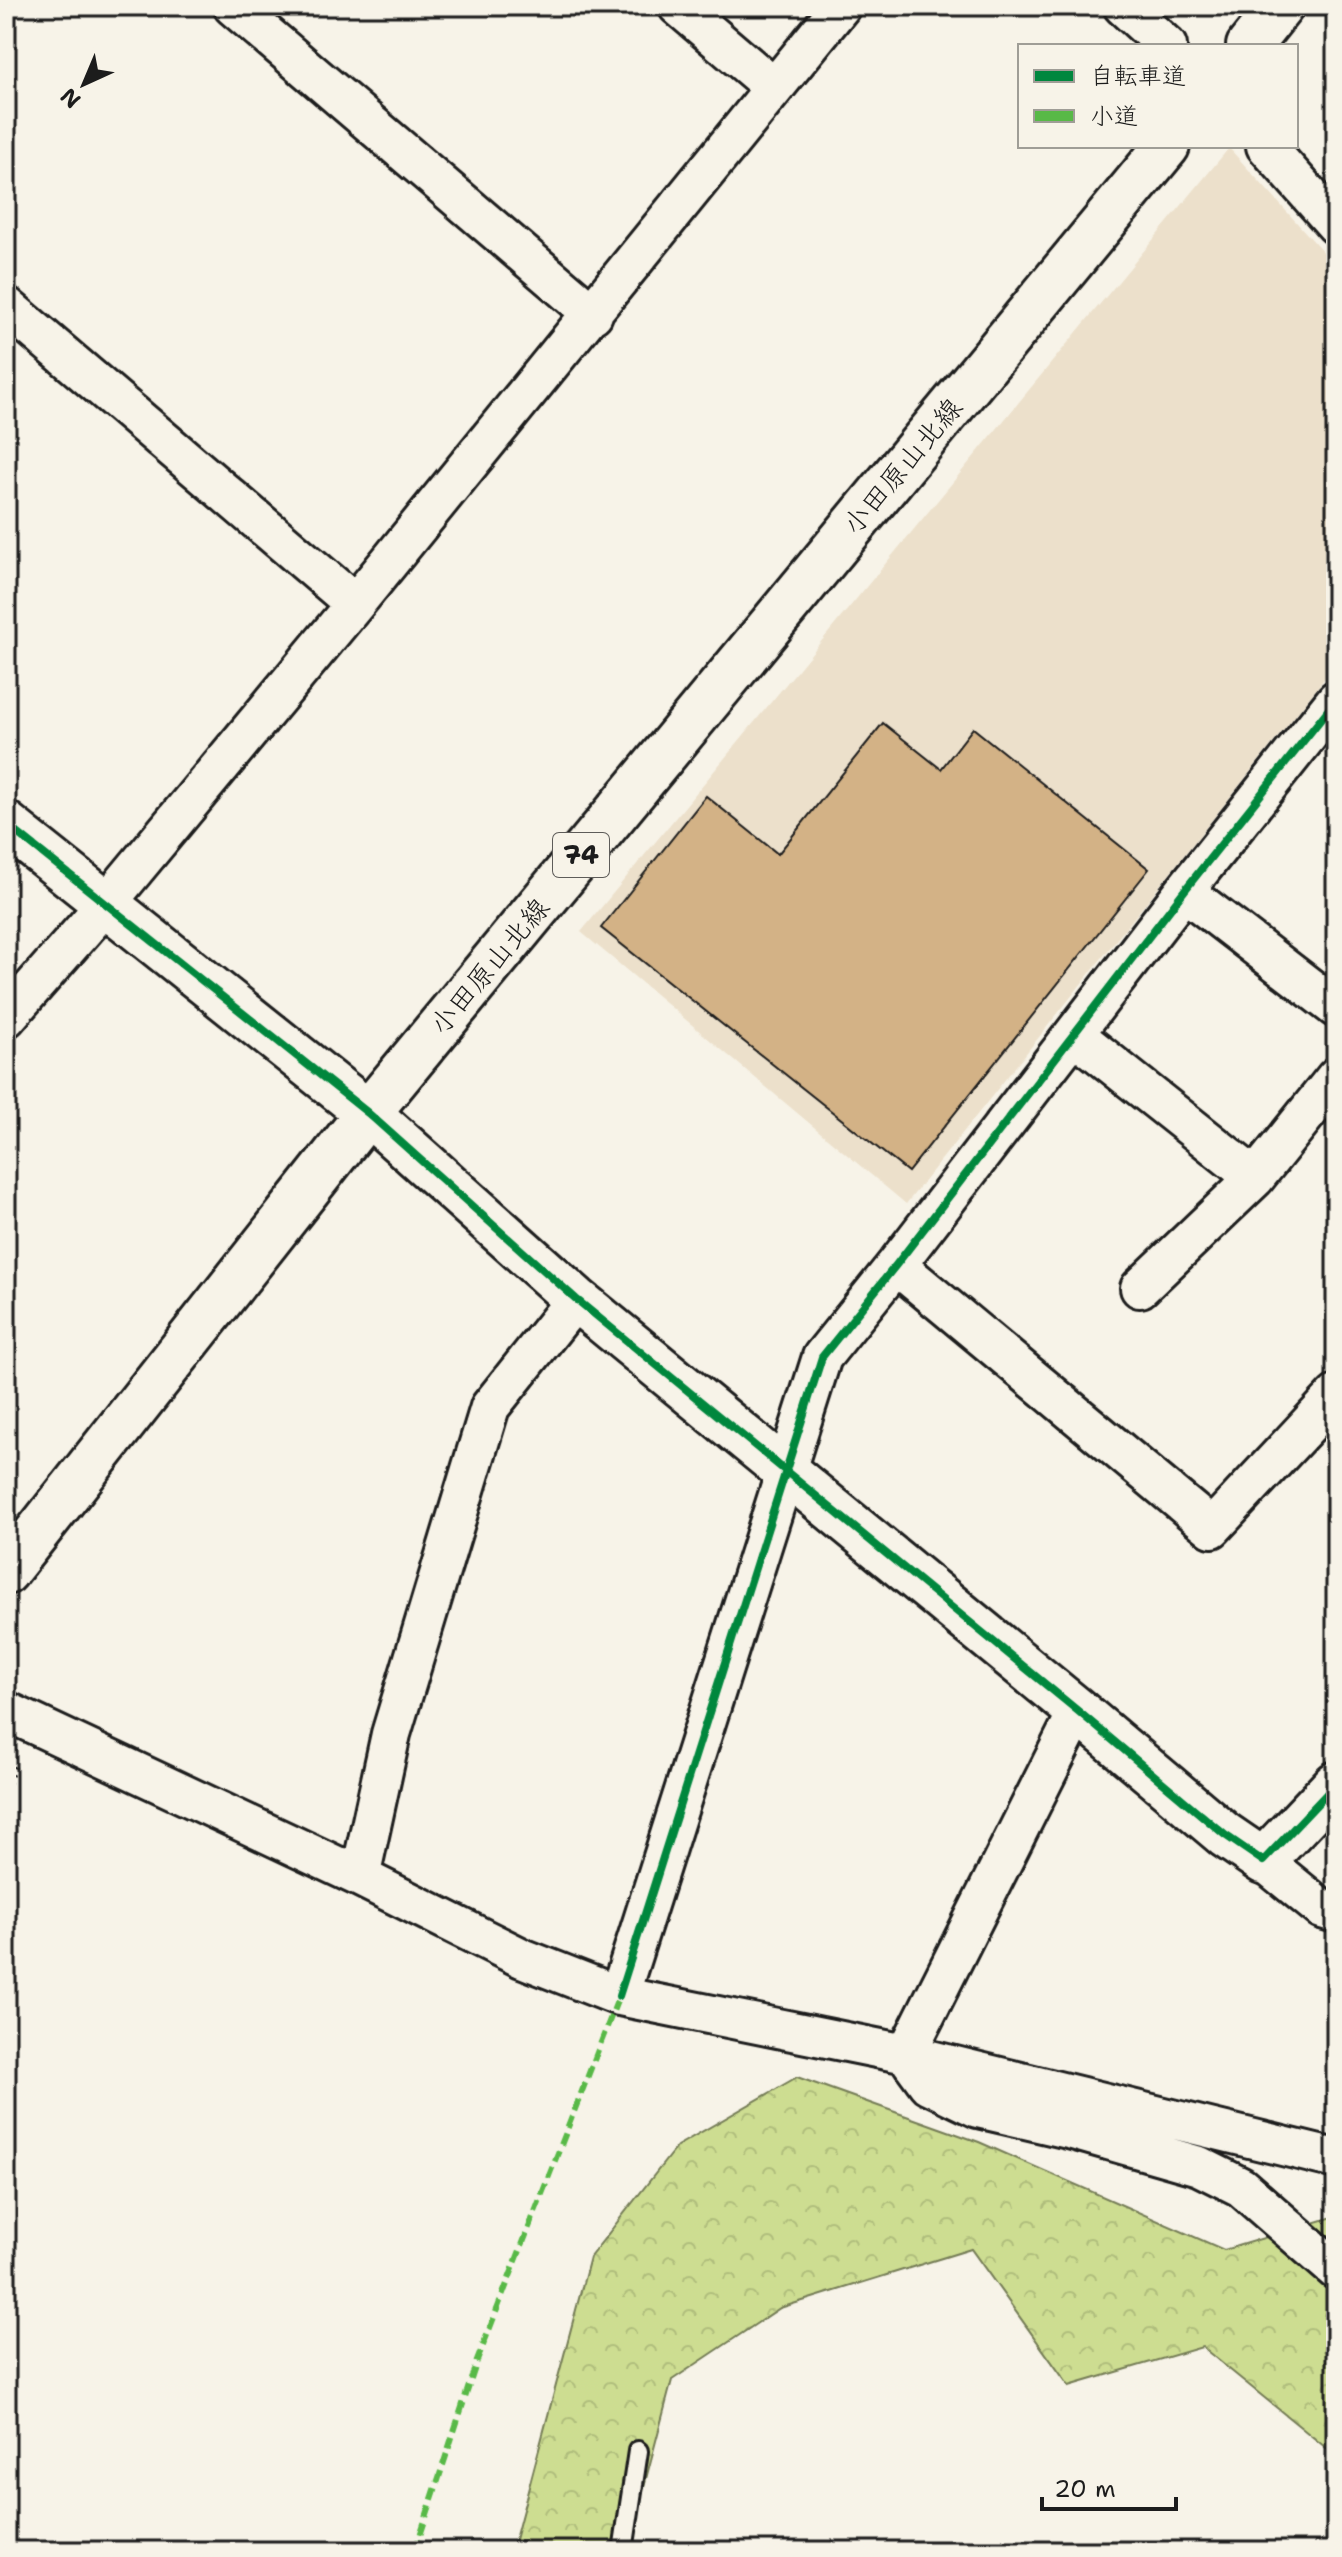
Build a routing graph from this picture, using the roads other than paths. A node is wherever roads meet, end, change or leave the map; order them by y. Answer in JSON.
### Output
{"nodes":[{"id":1,"x":233,"y":6,"type":"edge"},
{"id":2,"x":678,"y":6,"type":"edge"},
{"id":3,"x":841,"y":6,"type":"edge"},
{"id":4,"x":1123,"y":6,"type":"edge"},
{"id":5,"x":1281,"y":6,"type":"edge"},
{"id":6,"x":1165,"y":44,"type":"edge"},
{"id":7,"x":1251,"y":44,"type":"edge"},
{"id":8,"x":773,"y":87,"type":"junction"},
{"id":9,"x":1165,"y":148,"type":"edge"},
{"id":10,"x":1268,"y":148,"type":"edge"},
{"id":11,"x":1336,"y":225,"type":"edge"},
{"id":12,"x":6,"y":306,"type":"edge"},
{"id":13,"x":593,"y":314,"type":"junction"},
{"id":14,"x":355,"y":604,"type":"junction"},
{"id":15,"x":1336,"y":700,"type":"edge"},
{"id":16,"x":6,"y":824,"type":"edge"},
{"id":17,"x":1184,"y":891,"type":"junction"},
{"id":18,"x":106,"y":904,"type":"junction"},
{"id":19,"x":1336,"y":1008,"type":"edge"},
{"id":20,"x":6,"y":1018,"type":"edge"},
{"id":21,"x":1075,"y":1035,"type":"junction"},
{"id":22,"x":1336,"y":1077,"type":"edge"},
{"id":23,"x":368,"y":1113,"type":"junction"},
{"id":24,"x":1255,"y":1178,"type":"junction"},
{"id":25,"x":896,"y":1265,"type":"junction"},
{"id":26,"x":1140,"y":1288,"type":"dead end"},
{"id":27,"x":576,"y":1299,"type":"junction"},
{"id":28,"x":1336,"y":1395,"type":"edge"},
{"id":29,"x":785,"y":1470,"type":"junction"},
{"id":30,"x":6,"y":1572,"type":"edge"},
{"id":31,"x":6,"y":1711,"type":"edge"},
{"id":32,"x":1078,"y":1711,"type":"junction"},
{"id":33,"x":1336,"y":1784,"type":"edge"},
{"id":34,"x":1263,"y":1861,"type":"junction"},
{"id":35,"x":360,"y":1877,"type":"junction"},
{"id":36,"x":1336,"y":1913,"type":"edge"},
{"id":37,"x":619,"y":1996,"type":"junction"},
{"id":38,"x":906,"y":2054,"type":"junction"},
{"id":39,"x":1336,"y":2159,"type":"edge"},
{"id":40,"x":1336,"y":2270,"type":"edge"},
{"id":41,"x":638,"y":2451,"type":"dead end"},
{"id":42,"x":623,"y":2551,"type":"edge"}],
"edges":[{"from":1,"to":13,"type":"street"},
{"from":2,"to":8,"type":"street"},
{"from":3,"to":8,"type":"street"},
{"from":4,"to":6,"type":"street"},
{"from":5,"to":7,"type":"main road"},
{"from":8,"to":13,"type":"street"},
{"from":9,"to":23,"type":"main road","name":"小田原山北線","number":"74"},
{"from":10,"to":11,"type":"street"},
{"from":12,"to":14,"type":"street"},
{"from":13,"to":14,"type":"street"},
{"from":14,"to":18,"type":"street"},
{"from":15,"to":17,"type":"street"},
{"from":16,"to":18,"type":"main road"},
{"from":17,"to":19,"type":"street"},
{"from":17,"to":21,"type":"street"},
{"from":18,"to":20,"type":"street"},
{"from":18,"to":23,"type":"main road"},
{"from":21,"to":24,"type":"street"},
{"from":21,"to":25,"type":"street"},
{"from":22,"to":24,"type":"street"},
{"from":23,"to":27,"type":"main road"},
{"from":23,"to":30,"type":"main road","name":"小田原山北線","number":"74"},
{"from":24,"to":26,"type":"street"},
{"from":25,"to":28,"type":"street"},
{"from":25,"to":29,"type":"street"},
{"from":27,"to":29,"type":"main road"},
{"from":27,"to":35,"type":"street"},
{"from":29,"to":32,"type":"main road"},
{"from":29,"to":37,"type":"street"},
{"from":31,"to":35,"type":"street"},
{"from":32,"to":34,"type":"main road"},
{"from":32,"to":38,"type":"street"},
{"from":33,"to":34,"type":"main road"},
{"from":34,"to":36,"type":"street"},
{"from":35,"to":37,"type":"street"},
{"from":37,"to":38,"type":"street"},
{"from":38,"to":39,"type":"street"},
{"from":38,"to":40,"type":"street"},
{"from":41,"to":42,"type":"lane"}]}
